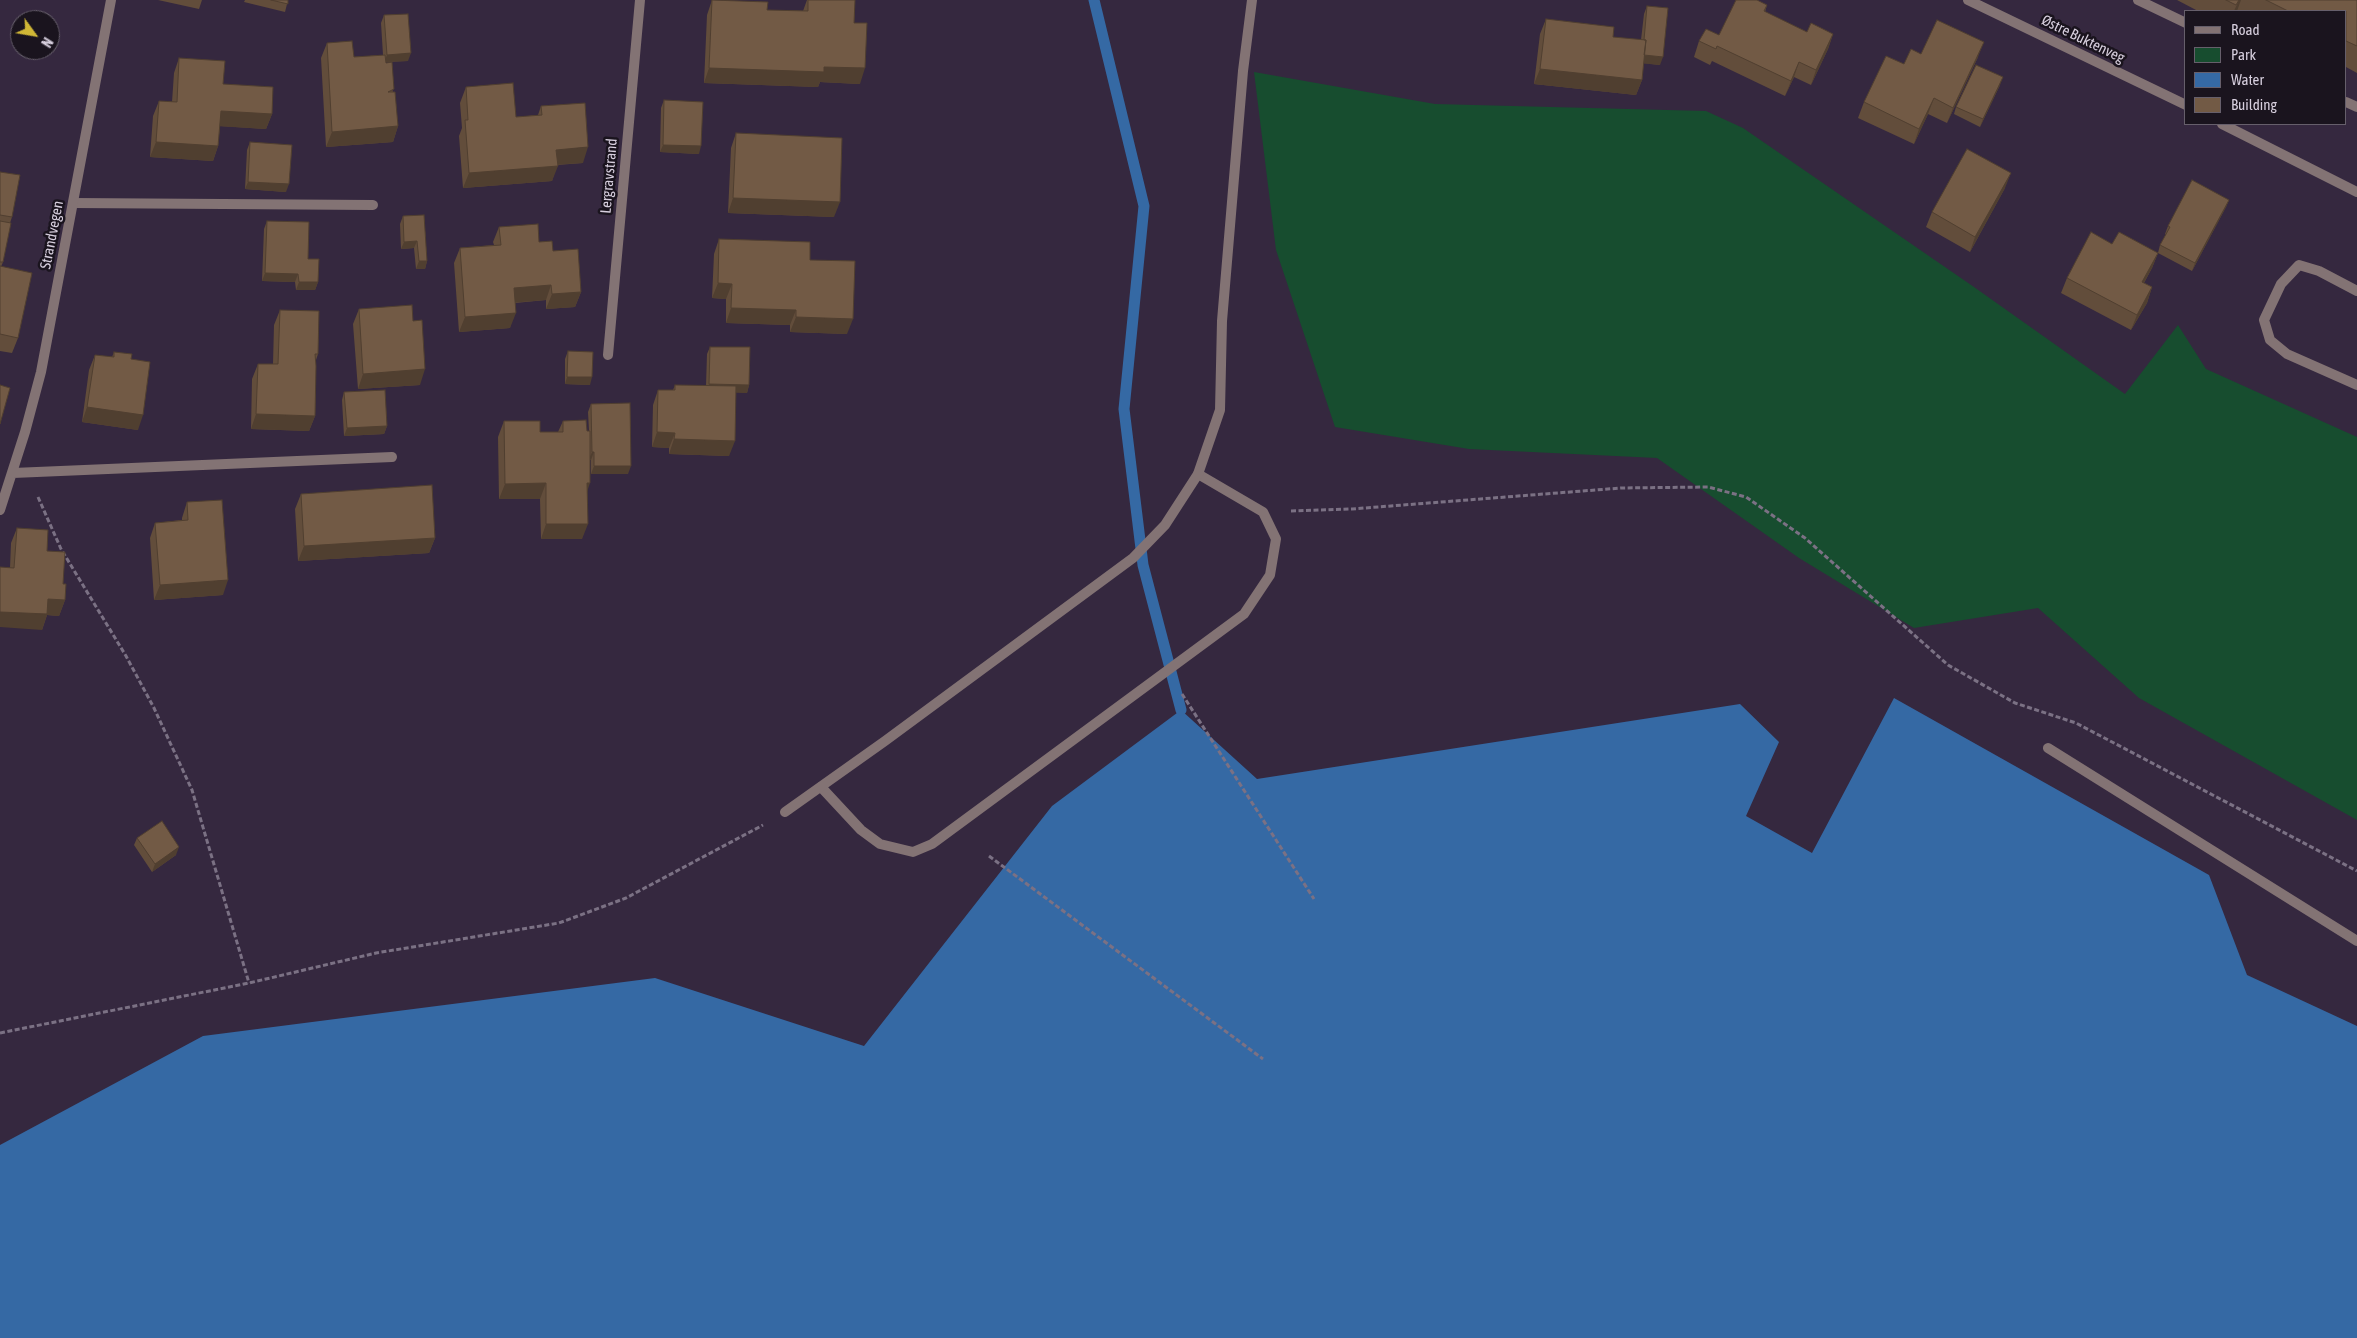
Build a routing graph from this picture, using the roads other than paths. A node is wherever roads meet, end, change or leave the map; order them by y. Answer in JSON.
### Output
{"nodes":[{"id":1,"x":111,"y":0,"type":"edge"},
{"id":2,"x":640,"y":0,"type":"edge"},
{"id":3,"x":1252,"y":0,"type":"edge"},
{"id":4,"x":1968,"y":0,"type":"edge"},
{"id":5,"x":2138,"y":0,"type":"edge"},
{"id":6,"x":2184,"y":23,"type":"edge"},
{"id":7,"x":2184,"y":104,"type":"edge"},
{"id":8,"x":2224,"y":125,"type":"edge"},
{"id":9,"x":2357,"y":192,"type":"edge"},
{"id":10,"x":73,"y":203,"type":"junction"},
{"id":11,"x":373,"y":205,"type":"dead end"},
{"id":12,"x":2357,"y":291,"type":"edge"},
{"id":13,"x":608,"y":355,"type":"dead end"},
{"id":14,"x":2357,"y":385,"type":"edge"},
{"id":15,"x":392,"y":458,"type":"dead end"},
{"id":16,"x":13,"y":473,"type":"junction"},
{"id":17,"x":1198,"y":474,"type":"junction"},
{"id":18,"x":0,"y":510,"type":"edge"},
{"id":19,"x":2048,"y":748,"type":"dead end"},
{"id":20,"x":821,"y":786,"type":"junction"},
{"id":21,"x":785,"y":812,"type":"road end"},
{"id":22,"x":2357,"y":941,"type":"edge"}],
"edges":[{"from":1,"to":10,"type":"street","name":"Strandvegen"},
{"from":2,"to":13,"type":"street","name":"Lergravstrand"},
{"from":3,"to":17,"type":"street"},
{"from":4,"to":7,"type":"street","name":"Østre Buktenveg"},
{"from":5,"to":6,"type":"street"},
{"from":8,"to":9,"type":"street"},
{"from":10,"to":11,"type":"street"},
{"from":10,"to":16,"type":"street","name":"Strandvegen"},
{"from":12,"to":14,"type":"street"},
{"from":15,"to":16,"type":"street"},
{"from":16,"to":18,"type":"street","name":"Strandvegen"},
{"from":17,"to":20,"type":"street"},
{"from":17,"to":20,"type":"street"},
{"from":19,"to":22,"type":"street"},
{"from":20,"to":21,"type":"street"}]}
